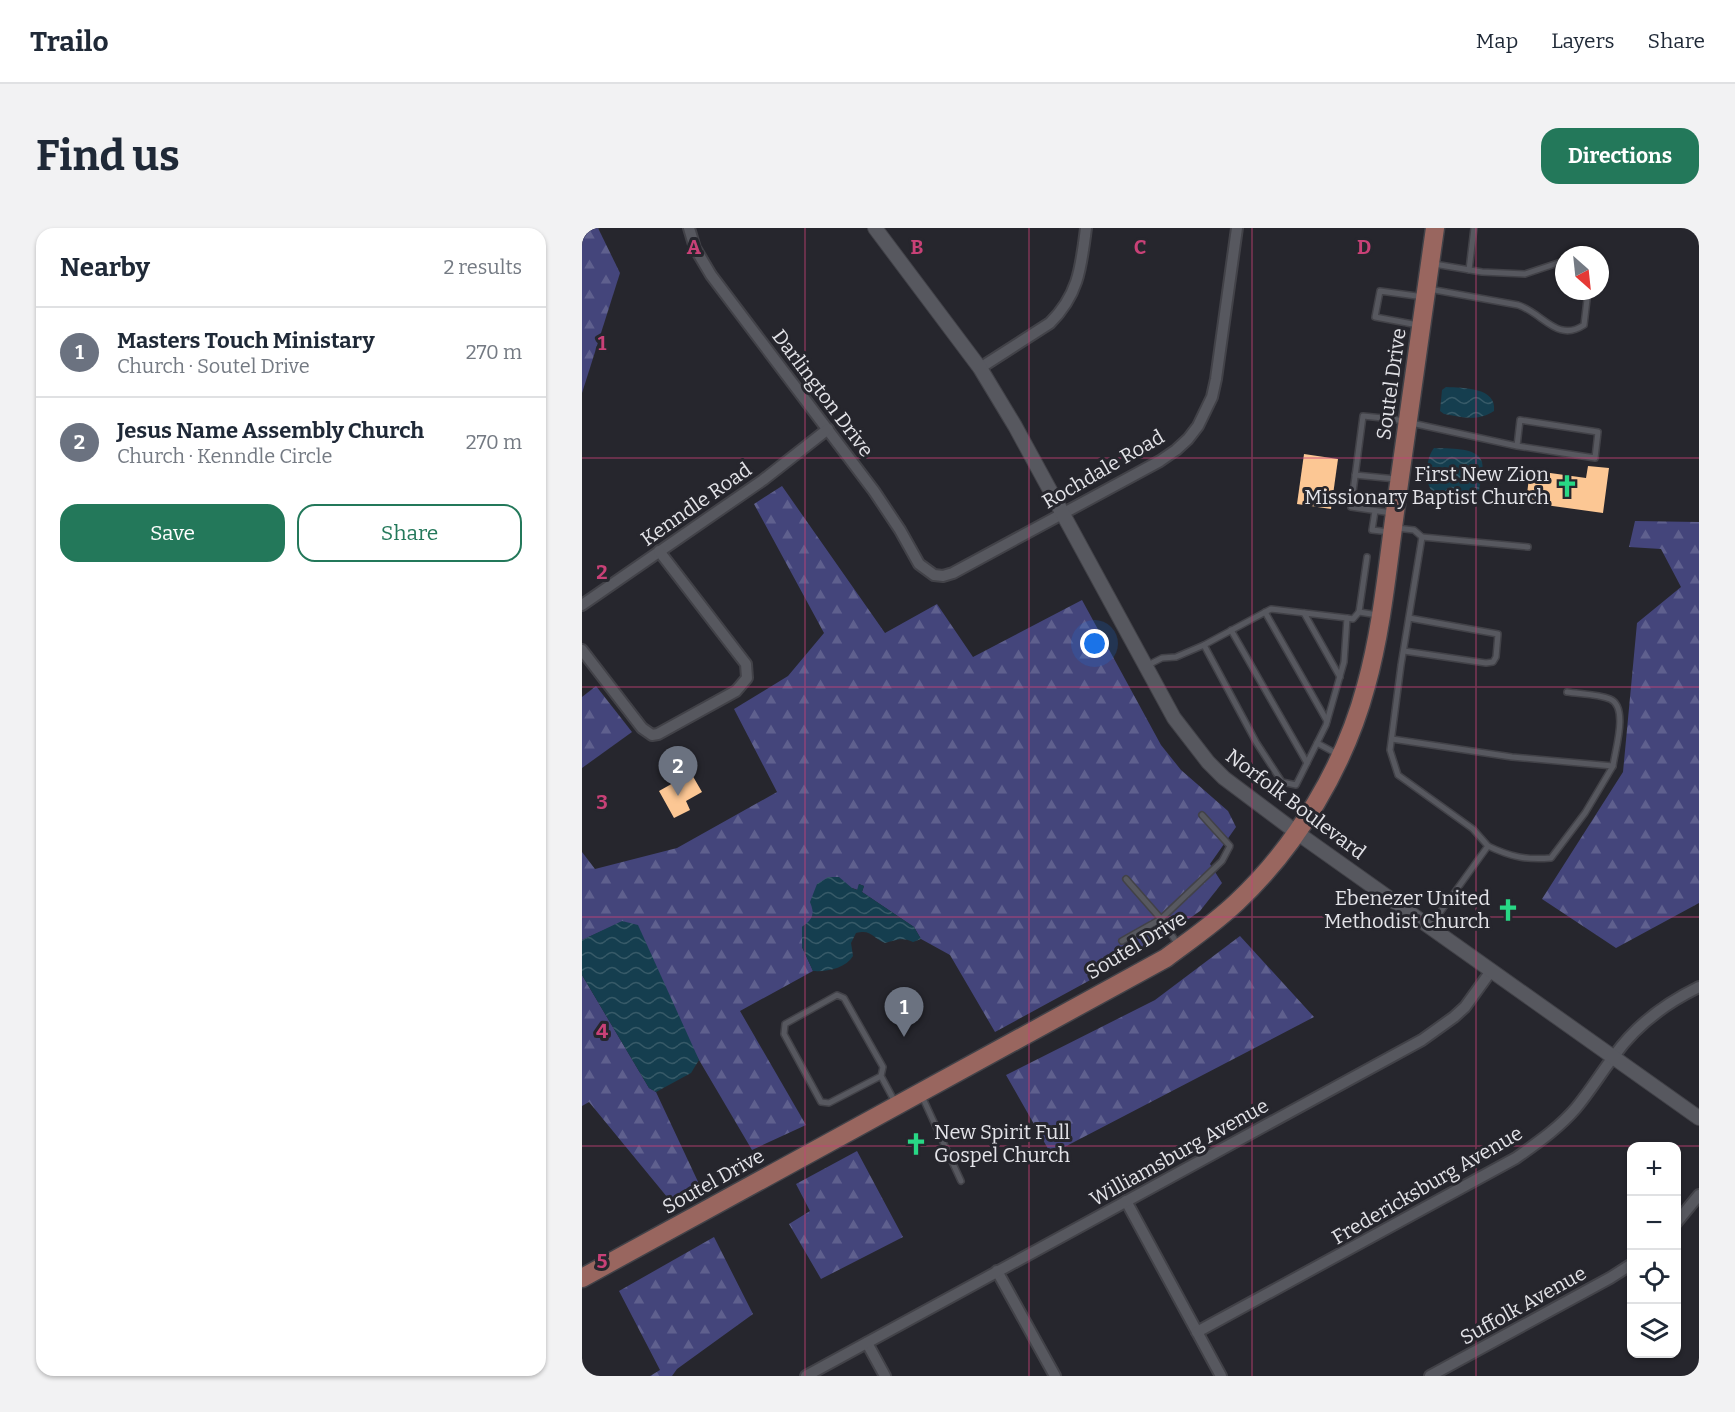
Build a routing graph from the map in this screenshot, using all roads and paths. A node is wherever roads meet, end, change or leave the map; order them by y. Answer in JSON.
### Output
{"nodes":[{"id":1,"x":689,"y":228,"type":"edge"},
{"id":2,"x":875,"y":228,"type":"edge"},
{"id":3,"x":1086,"y":228,"type":"edge"},
{"id":4,"x":1237,"y":228,"type":"edge"},
{"id":5,"x":1436,"y":228,"type":"edge"},
{"id":6,"x":1474,"y":228,"type":"edge"},
{"id":7,"x":1431,"y":263,"type":"junction"},
{"id":8,"x":1555,"y":264,"type":"edge"},
{"id":9,"x":1469,"y":270,"type":"junction"},
{"id":10,"x":1426,"y":293,"type":"junction"},
{"id":11,"x":1587,"y":300,"type":"edge"},
{"id":12,"x":1422,"y":326,"type":"junction"},
{"id":13,"x":980,"y":368,"type":"junction"},
{"id":14,"x":1408,"y":422,"type":"junction"},
{"id":15,"x":828,"y":429,"type":"junction"},
{"id":16,"x":1517,"y":446,"type":"junction"},
{"id":17,"x":1355,"y":475,"type":"junction"},
{"id":18,"x":1400,"y":479,"type":"junction"},
{"id":19,"x":1375,"y":510,"type":"junction"},
{"id":20,"x":1062,"y":514,"type":"junction"},
{"id":21,"x":1394,"y":524,"type":"junction"},
{"id":22,"x":1422,"y":537,"type":"junction"},
{"id":23,"x":1528,"y":547,"type":"dead end"},
{"id":24,"x":659,"y":551,"type":"junction"},
{"id":25,"x":1367,"y":557,"type":"dead end"},
{"id":26,"x":934,"y":575,"type":"joint"},
{"id":27,"x":582,"y":605,"type":"edge"},
{"id":28,"x":1265,"y":612,"type":"junction"},
{"id":29,"x":1359,"y":612,"type":"junction"},
{"id":30,"x":1304,"y":613,"type":"junction"},
{"id":31,"x":1380,"y":615,"type":"junction"},
{"id":32,"x":1347,"y":618,"type":"junction"},
{"id":33,"x":1409,"y":618,"type":"junction"},
{"id":34,"x":1232,"y":630,"type":"junction"},
{"id":35,"x":1204,"y":645,"type":"junction"},
{"id":36,"x":582,"y":650,"type":"edge"},
{"id":37,"x":1404,"y":651,"type":"junction"},
{"id":38,"x":1145,"y":667,"type":"junction"},
{"id":39,"x":1340,"y":677,"type":"junction"},
{"id":40,"x":1567,"y":692,"type":"dead end"},
{"id":41,"x":1327,"y":721,"type":"junction"},
{"id":42,"x":1392,"y":739,"type":"junction"},
{"id":43,"x":1317,"y":743,"type":"junction"},
{"id":44,"x":1340,"y":756,"type":"junction"},
{"id":45,"x":1307,"y":763,"type":"junction"},
{"id":46,"x":1613,"y":766,"type":"junction"},
{"id":47,"x":1202,"y":815,"type":"dead end"},
{"id":48,"x":1296,"y":832,"type":"junction"},
{"id":49,"x":1488,"y":846,"type":"junction"},
{"id":50,"x":1126,"y":879,"type":"dead end"},
{"id":51,"x":1161,"y":920,"type":"junction"},
{"id":52,"x":1430,"y":927,"type":"junction"},
{"id":53,"x":1122,"y":941,"type":"dead end"},
{"id":54,"x":1179,"y":948,"type":"junction"},
{"id":55,"x":1491,"y":971,"type":"junction"},
{"id":56,"x":1699,"y":987,"type":"edge"},
{"id":57,"x":1613,"y":1057,"type":"junction"},
{"id":58,"x":881,"y":1076,"type":"junction"},
{"id":59,"x":920,"y":1093,"type":"junction"},
{"id":60,"x":897,"y":1106,"type":"junction"},
{"id":61,"x":1699,"y":1118,"type":"edge"},
{"id":62,"x":961,"y":1181,"type":"dead end"},
{"id":63,"x":1699,"y":1195,"type":"edge"},
{"id":64,"x":1126,"y":1201,"type":"junction"},
{"id":65,"x":1681,"y":1218,"type":"edge"},
{"id":66,"x":1627,"y":1267,"type":"edge"},
{"id":67,"x":997,"y":1271,"type":"junction"},
{"id":68,"x":582,"y":1278,"type":"edge"},
{"id":69,"x":1197,"y":1332,"type":"junction"},
{"id":70,"x":867,"y":1343,"type":"junction"},
{"id":71,"x":806,"y":1376,"type":"edge"},
{"id":72,"x":885,"y":1376,"type":"edge"},
{"id":73,"x":1055,"y":1376,"type":"edge"},
{"id":74,"x":1221,"y":1376,"type":"edge"},
{"id":75,"x":1430,"y":1376,"type":"edge"}],
"edges":[{"from":1,"to":15,"type":"street","name":"Darlington Drive"},
{"from":2,"to":13,"type":"street","name":"Norfolk Boulevard"},
{"from":3,"to":13,"type":"street"},
{"from":4,"to":20,"type":"street","name":"Rochdale Road"},
{"from":5,"to":7,"type":"main road","name":"Soutel Drive"},
{"from":6,"to":9,"type":"lane"},
{"from":7,"to":9,"type":"lane"},
{"from":7,"to":10,"type":"main road","name":"Soutel Drive"},
{"from":8,"to":9,"type":"lane"},
{"from":10,"to":11,"type":"lane"},
{"from":10,"to":12,"type":"main road","name":"Soutel Drive"},
{"from":10,"to":12,"type":"lane"},
{"from":12,"to":14,"type":"main road","name":"Soutel Drive"},
{"from":13,"to":20,"type":"street","name":"Norfolk Boulevard"},
{"from":14,"to":16,"type":"lane"},
{"from":14,"to":17,"type":"lane"},
{"from":14,"to":18,"type":"main road","name":"Soutel Drive"},
{"from":15,"to":24,"type":"street","name":"Kenndle Road"},
{"from":15,"to":26,"type":"street","name":"Darlington Drive"},
{"from":16,"to":16,"type":"lane"},
{"from":17,"to":18,"type":"lane"},
{"from":17,"to":19,"type":"lane"},
{"from":18,"to":21,"type":"main road","name":"Soutel Drive"},
{"from":19,"to":21,"type":"lane"},
{"from":19,"to":21,"type":"lane"},
{"from":20,"to":26,"type":"street","name":"Rochdale Road"},
{"from":20,"to":38,"type":"street","name":"Norfolk Boulevard"},
{"from":21,"to":22,"type":"lane"},
{"from":21,"to":31,"type":"main road","name":"Soutel Drive"},
{"from":22,"to":23,"type":"lane"},
{"from":22,"to":33,"type":"lane"},
{"from":24,"to":27,"type":"street","name":"Kenndle Road"},
{"from":24,"to":36,"type":"street"},
{"from":25,"to":29,"type":"lane"},
{"from":28,"to":30,"type":"lane"},
{"from":28,"to":34,"type":"lane"},
{"from":28,"to":41,"type":"lane"},
{"from":29,"to":31,"type":"lane"},
{"from":29,"to":32,"type":"lane"},
{"from":30,"to":32,"type":"lane"},
{"from":30,"to":39,"type":"lane"},
{"from":31,"to":44,"type":"main road","name":"Soutel Drive"},
{"from":32,"to":39,"type":"lane"},
{"from":33,"to":37,"type":"lane"},
{"from":33,"to":37,"type":"lane"},
{"from":34,"to":35,"type":"lane"},
{"from":34,"to":45,"type":"lane"},
{"from":35,"to":38,"type":"lane"},
{"from":35,"to":45,"type":"lane"},
{"from":37,"to":42,"type":"lane"},
{"from":38,"to":48,"type":"street","name":"Norfolk Boulevard"},
{"from":39,"to":41,"type":"lane"},
{"from":40,"to":46,"type":"lane"},
{"from":41,"to":43,"type":"lane"},
{"from":42,"to":46,"type":"lane"},
{"from":42,"to":49,"type":"lane"},
{"from":43,"to":44,"type":"lane"},
{"from":43,"to":45,"type":"lane"},
{"from":44,"to":48,"type":"main road","name":"Soutel Drive"},
{"from":46,"to":49,"type":"lane"},
{"from":47,"to":51,"type":"lane"},
{"from":48,"to":52,"type":"street","name":"Norfolk Boulevard"},
{"from":48,"to":54,"type":"main road","name":"Soutel Drive"},
{"from":49,"to":52,"type":"lane"},
{"from":50,"to":51,"type":"lane"},
{"from":51,"to":53,"type":"lane"},
{"from":51,"to":54,"type":"lane"},
{"from":52,"to":55,"type":"street","name":"Norfolk Boulevard"},
{"from":54,"to":59,"type":"main road","name":"Soutel Drive"},
{"from":55,"to":57,"type":"street","name":"Norfolk Boulevard"},
{"from":55,"to":64,"type":"street","name":"Williamsburg Avenue"},
{"from":56,"to":57,"type":"street","name":"Fredericksburg Avenue"},
{"from":57,"to":61,"type":"street","name":"Norfolk Boulevard"},
{"from":57,"to":69,"type":"street","name":"Fredericksburg Avenue"},
{"from":58,"to":58,"type":"lane"},
{"from":58,"to":60,"type":"lane"},
{"from":59,"to":60,"type":"main road","name":"Soutel Drive"},
{"from":59,"to":62,"type":"lane"},
{"from":60,"to":68,"type":"main road","name":"Soutel Drive"},
{"from":63,"to":65,"type":"street"},
{"from":64,"to":67,"type":"street","name":"Williamsburg Avenue"},
{"from":64,"to":69,"type":"street"},
{"from":66,"to":75,"type":"street","name":"Suffolk Avenue"},
{"from":67,"to":70,"type":"street","name":"Williamsburg Avenue"},
{"from":67,"to":73,"type":"street"},
{"from":69,"to":74,"type":"street"},
{"from":70,"to":71,"type":"street","name":"Williamsburg Avenue"},
{"from":70,"to":72,"type":"street"}]}
